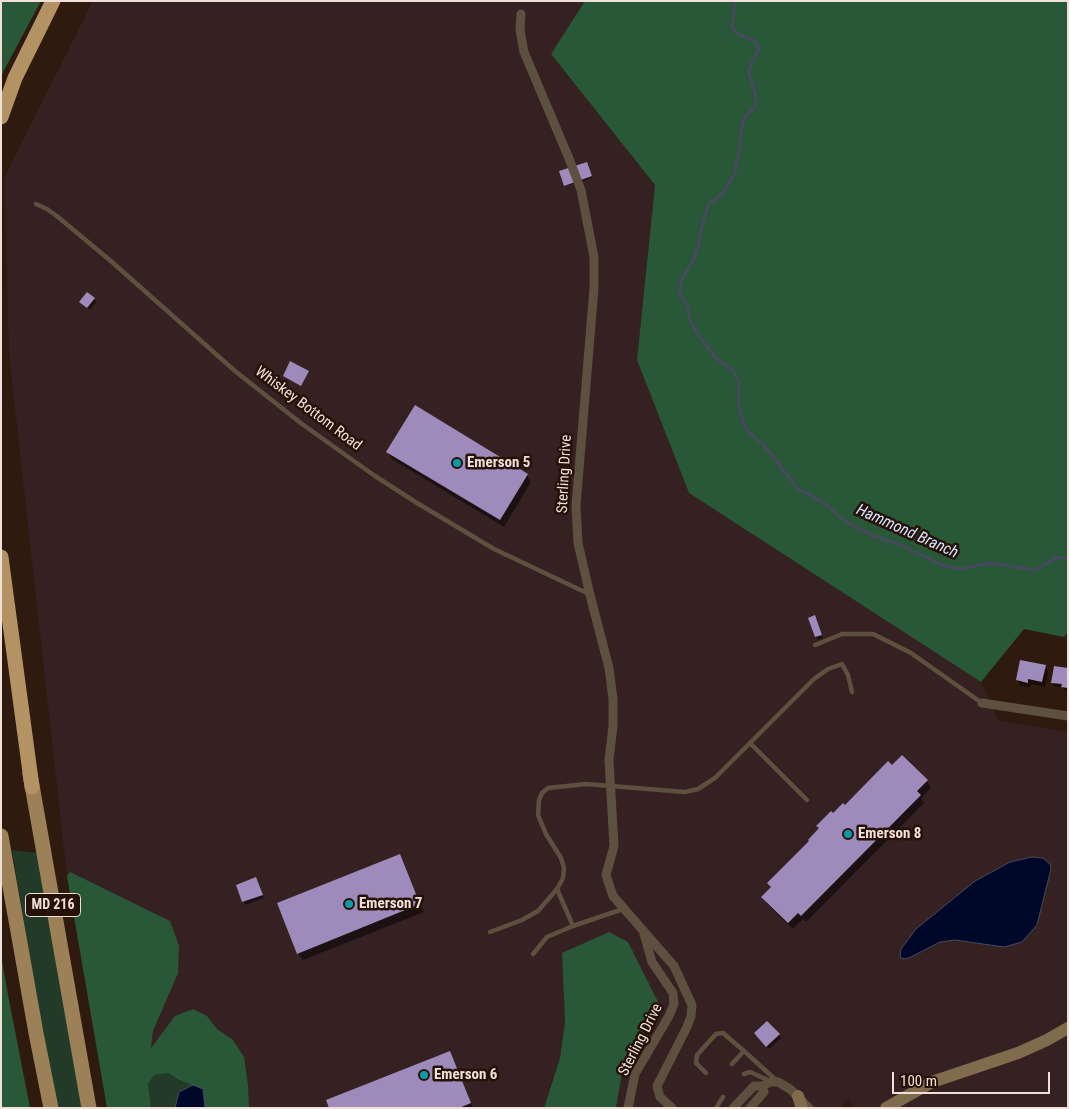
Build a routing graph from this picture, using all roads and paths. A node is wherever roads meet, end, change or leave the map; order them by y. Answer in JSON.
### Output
{"nodes":[{"id":1,"x":53,"y":1,"type":"edge"},
{"id":2,"x":521,"y":14,"type":"dead end"},
{"id":3,"x":1,"y":117,"type":"edge"},
{"id":4,"x":36,"y":204,"type":"dead end"},
{"id":5,"x":1,"y":557,"type":"edge"},
{"id":6,"x":590,"y":595,"type":"junction"},
{"id":7,"x":1,"y":608,"type":"edge"},
{"id":8,"x":815,"y":645,"type":"dead end"},
{"id":9,"x":852,"y":692,"type":"dead end"},
{"id":10,"x":982,"y":703,"type":"joint"},
{"id":11,"x":1068,"y":716,"type":"edge"},
{"id":12,"x":750,"y":744,"type":"junction"},
{"id":13,"x":610,"y":786,"type":"junction"},
{"id":14,"x":32,"y":787,"type":"junction"},
{"id":15,"x":807,"y":800,"type":"dead end"},
{"id":16,"x":1,"y":836,"type":"edge"},
{"id":17,"x":557,"y":889,"type":"junction"},
{"id":18,"x":623,"y":909,"type":"junction"},
{"id":19,"x":573,"y":926,"type":"junction"},
{"id":20,"x":490,"y":932,"type":"dead end"},
{"id":21,"x":643,"y":932,"type":"junction"},
{"id":22,"x":533,"y":954,"type":"dead end"},
{"id":23,"x":73,"y":1023,"type":"junction"},
{"id":24,"x":1068,"y":1028,"type":"edge"},
{"id":25,"x":36,"y":1033,"type":"junction"},
{"id":26,"x":744,"y":1051,"type":"junction"},
{"id":27,"x":732,"y":1064,"type":"dead end"},
{"id":28,"x":706,"y":1073,"type":"dead end"},
{"id":29,"x":744,"y":1074,"type":"dead end"},
{"id":30,"x":770,"y":1083,"type":"junction"},
{"id":31,"x":723,"y":1097,"type":"dead end"},
{"id":32,"x":800,"y":1102,"type":"edge"},
{"id":33,"x":44,"y":1108,"type":"edge"},
{"id":34,"x":51,"y":1108,"type":"edge"},
{"id":35,"x":89,"y":1108,"type":"edge"},
{"id":36,"x":94,"y":1108,"type":"edge"},
{"id":37,"x":628,"y":1108,"type":"edge"},
{"id":38,"x":672,"y":1108,"type":"edge"},
{"id":39,"x":716,"y":1108,"type":"edge"},
{"id":40,"x":733,"y":1108,"type":"edge"},
{"id":41,"x":750,"y":1108,"type":"edge"},
{"id":42,"x":810,"y":1108,"type":"edge"},
{"id":43,"x":886,"y":1108,"type":"edge"}],
"edges":[{"from":1,"to":3,"type":"highway"},
{"from":2,"to":6,"type":"street","name":"Sterling Drive"},
{"from":4,"to":6,"type":"lane","name":"Whiskey Bottom Road"},
{"from":5,"to":14,"type":"highway"},
{"from":6,"to":13,"type":"street","name":"Sterling Drive"},
{"from":7,"to":14,"type":"main road","number":"MD 216"},
{"from":8,"to":10,"type":"lane"},
{"from":9,"to":12,"type":"lane"},
{"from":10,"to":11,"type":"street"},
{"from":12,"to":13,"type":"lane"},
{"from":12,"to":15,"type":"lane"},
{"from":13,"to":17,"type":"lane"},
{"from":13,"to":18,"type":"street","name":"Sterling Drive"},
{"from":14,"to":23,"type":"main road","number":"MD 216"},
{"from":16,"to":25,"type":"main road","number":"MD 216"},
{"from":17,"to":19,"type":"lane"},
{"from":17,"to":20,"type":"lane"},
{"from":18,"to":19,"type":"lane"},
{"from":18,"to":21,"type":"street","name":"Sterling Drive"},
{"from":19,"to":22,"type":"lane"},
{"from":21,"to":37,"type":"street","name":"Sterling Drive"},
{"from":21,"to":38,"type":"street","name":"Sterling Drive"},
{"from":23,"to":35,"type":"main road","number":"MD 216"},
{"from":23,"to":36,"type":"main road"},
{"from":24,"to":43,"type":"street"},
{"from":25,"to":33,"type":"main road"},
{"from":25,"to":34,"type":"main road","number":"MD 216"},
{"from":26,"to":27,"type":"lane"},
{"from":26,"to":28,"type":"lane"},
{"from":26,"to":30,"type":"lane"},
{"from":29,"to":30,"type":"lane"},
{"from":30,"to":32,"type":"street"},
{"from":30,"to":40,"type":"street"},
{"from":30,"to":41,"type":"street"},
{"from":31,"to":39,"type":"lane"},
{"from":32,"to":42,"type":"street"}]}
